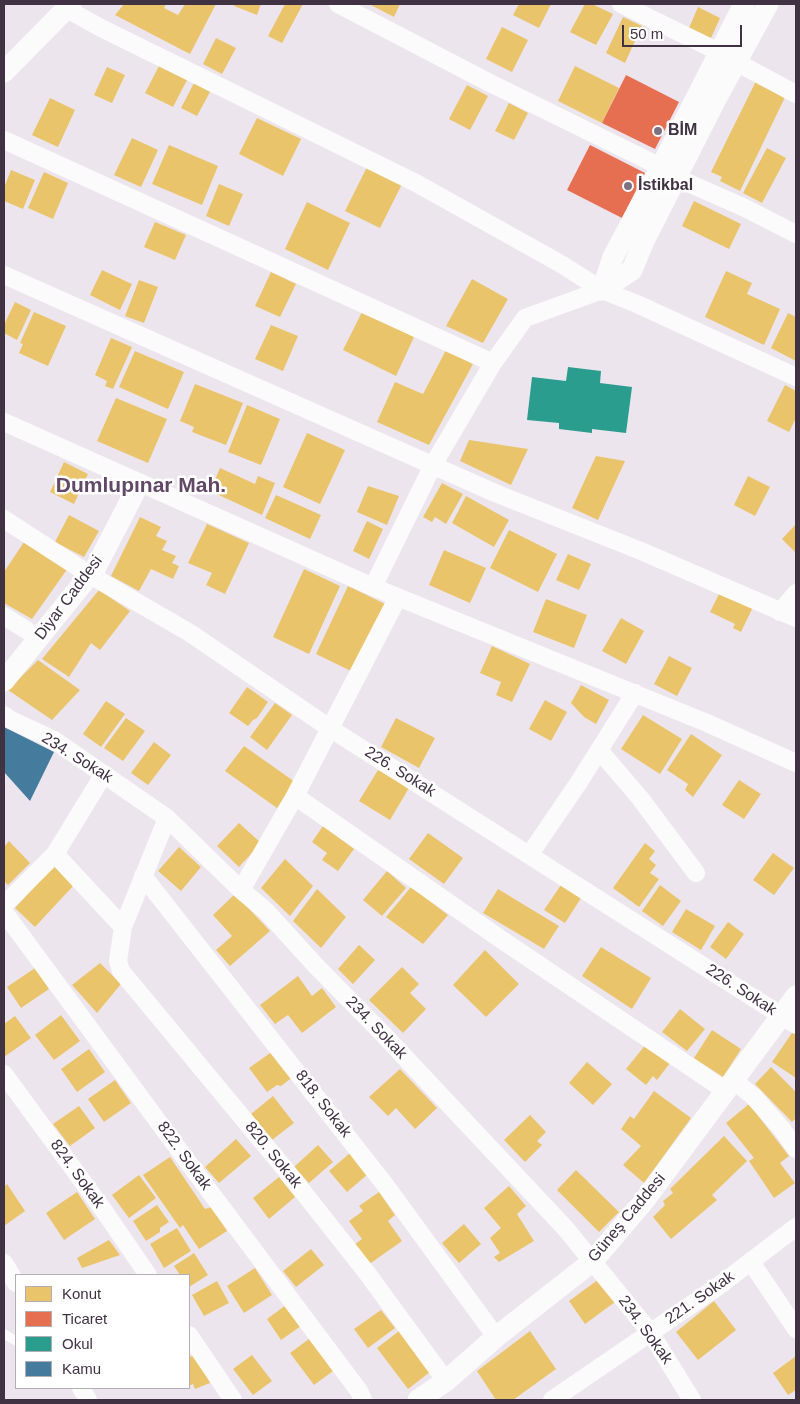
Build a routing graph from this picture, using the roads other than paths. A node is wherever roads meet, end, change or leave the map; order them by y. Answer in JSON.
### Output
{"nodes":[{"id":1,"x":338,"y":4,"type":"edge"},
{"id":2,"x":621,"y":4,"type":"edge"},
{"id":3,"x":744,"y":4,"type":"edge"},
{"id":4,"x":768,"y":4,"type":"edge"},
{"id":5,"x":69,"y":6,"type":"edge"},
{"id":6,"x":728,"y":57,"type":"junction"},
{"id":7,"x":4,"y":72,"type":"edge"},
{"id":8,"x":796,"y":94,"type":"edge"},
{"id":9,"x":4,"y":140,"type":"edge"},
{"id":10,"x":669,"y":172,"type":"junction"},
{"id":11,"x":796,"y":234,"type":"edge"},
{"id":12,"x":4,"y":275,"type":"edge"},
{"id":13,"x":602,"y":290,"type":"junction"},
{"id":14,"x":493,"y":363,"type":"junction"},
{"id":15,"x":796,"y":377,"type":"edge"},
{"id":16,"x":4,"y":422,"type":"edge"},
{"id":17,"x":433,"y":465,"type":"junction"},
{"id":18,"x":139,"y":484,"type":"junction"},
{"id":19,"x":4,"y":519,"type":"edge"},
{"id":20,"x":90,"y":575,"type":"junction"},
{"id":21,"x":373,"y":587,"type":"junction"},
{"id":22,"x":796,"y":593,"type":"edge"},
{"id":23,"x":398,"y":597,"type":"junction"},
{"id":24,"x":788,"y":615,"type":"edge"},
{"id":25,"x":4,"y":616,"type":"edge"},
{"id":26,"x":39,"y":638,"type":"junction"},
{"id":27,"x":4,"y":681,"type":"edge"},
{"id":28,"x":635,"y":693,"type":"junction"},
{"id":29,"x":4,"y":715,"type":"edge"},
{"id":30,"x":331,"y":729,"type":"junction"},
{"id":31,"x":599,"y":750,"type":"junction"},
{"id":32,"x":796,"y":763,"type":"edge"},
{"id":33,"x":104,"y":774,"type":"junction"},
{"id":34,"x":295,"y":796,"type":"junction"},
{"id":35,"x":167,"y":818,"type":"junction"},
{"id":36,"x":56,"y":854,"type":"junction"},
{"id":37,"x":530,"y":854,"type":"junction"},
{"id":38,"x":696,"y":873,"type":"dead end"},
{"id":39,"x":143,"y":876,"type":"junction"},
{"id":40,"x":241,"y":890,"type":"junction"},
{"id":41,"x":4,"y":905,"type":"edge"},
{"id":42,"x":4,"y":912,"type":"edge"},
{"id":43,"x":123,"y":927,"type":"junction"},
{"id":44,"x":796,"y":996,"type":"edge"},
{"id":45,"x":789,"y":1021,"type":"edge"},
{"id":46,"x":4,"y":1074,"type":"edge"},
{"id":47,"x":730,"y":1086,"type":"junction"},
{"id":48,"x":796,"y":1149,"type":"edge"},
{"id":49,"x":796,"y":1226,"type":"edge"},
{"id":50,"x":593,"y":1261,"type":"junction"},
{"id":51,"x":751,"y":1262,"type":"junction"},
{"id":52,"x":4,"y":1263,"type":"edge"},
{"id":53,"x":147,"y":1274,"type":"edge"},
{"id":54,"x":15,"y":1281,"type":"edge"},
{"id":55,"x":796,"y":1329,"type":"edge"},
{"id":56,"x":650,"y":1332,"type":"junction"},
{"id":57,"x":4,"y":1334,"type":"edge"},
{"id":58,"x":190,"y":1336,"type":"edge"},
{"id":59,"x":496,"y":1337,"type":"junction"},
{"id":60,"x":15,"y":1340,"type":"edge"},
{"id":61,"x":446,"y":1381,"type":"junction"},
{"id":62,"x":233,"y":1400,"type":"edge"},
{"id":63,"x":363,"y":1400,"type":"edge"},
{"id":64,"x":418,"y":1400,"type":"edge"},
{"id":65,"x":552,"y":1400,"type":"edge"},
{"id":66,"x":692,"y":1400,"type":"edge"}],
"edges":[{"from":1,"to":10,"type":"street"},
{"from":2,"to":6,"type":"street"},
{"from":3,"to":6,"type":"street"},
{"from":4,"to":6,"type":"street"},
{"from":5,"to":7,"type":"street"},
{"from":5,"to":13,"type":"street"},
{"from":6,"to":8,"type":"street"},
{"from":6,"to":10,"type":"street"},
{"from":9,"to":14,"type":"street"},
{"from":10,"to":11,"type":"street"},
{"from":10,"to":13,"type":"street"},
{"from":12,"to":17,"type":"street"},
{"from":13,"to":14,"type":"street"},
{"from":13,"to":15,"type":"street"},
{"from":14,"to":17,"type":"street"},
{"from":16,"to":18,"type":"street"},
{"from":17,"to":21,"type":"street"},
{"from":17,"to":24,"type":"street"},
{"from":18,"to":20,"type":"street","name":"Diyar Caddesi"},
{"from":18,"to":21,"type":"street"},
{"from":19,"to":20,"type":"street","name":"226. Sokak"},
{"from":20,"to":26,"type":"street","name":"Diyar Caddesi"},
{"from":20,"to":30,"type":"street","name":"226. Sokak"},
{"from":21,"to":23,"type":"street"},
{"from":22,"to":24,"type":"street"},
{"from":23,"to":28,"type":"street"},
{"from":23,"to":30,"type":"street"},
{"from":25,"to":26,"type":"street"},
{"from":26,"to":27,"type":"street","name":"Diyar Caddesi"},
{"from":28,"to":31,"type":"street"},
{"from":28,"to":32,"type":"street"},
{"from":29,"to":33,"type":"street","name":"234. Sokak"},
{"from":30,"to":34,"type":"street"},
{"from":30,"to":37,"type":"street","name":"226. Sokak"},
{"from":31,"to":37,"type":"street"},
{"from":31,"to":38,"type":"street"},
{"from":33,"to":35,"type":"street","name":"234. Sokak"},
{"from":33,"to":36,"type":"street"},
{"from":34,"to":40,"type":"street"},
{"from":34,"to":47,"type":"street"},
{"from":35,"to":39,"type":"street","name":"820. Sokak"},
{"from":35,"to":40,"type":"street","name":"234. Sokak"},
{"from":36,"to":41,"type":"street"},
{"from":36,"to":43,"type":"street"},
{"from":37,"to":45,"type":"street","name":"226. Sokak"},
{"from":39,"to":43,"type":"street","name":"820. Sokak"},
{"from":39,"to":59,"type":"street","name":"818. Sokak"},
{"from":40,"to":50,"type":"street","name":"234. Sokak"},
{"from":42,"to":63,"type":"street","name":"822. Sokak"},
{"from":43,"to":61,"type":"street","name":"820. Sokak"},
{"from":44,"to":45,"type":"street","name":"Güneş Caddesi"},
{"from":45,"to":47,"type":"street","name":"Güneş Caddesi"},
{"from":46,"to":53,"type":"street","name":"824. Sokak"},
{"from":47,"to":48,"type":"street"},
{"from":47,"to":50,"type":"street","name":"Güneş Caddesi"},
{"from":49,"to":51,"type":"street","name":"221. Sokak"},
{"from":50,"to":56,"type":"street","name":"234. Sokak"},
{"from":50,"to":59,"type":"street","name":"Güneş Caddesi"},
{"from":51,"to":55,"type":"street"},
{"from":51,"to":56,"type":"street","name":"221. Sokak"},
{"from":52,"to":54,"type":"street"},
{"from":56,"to":65,"type":"street","name":"221. Sokak"},
{"from":56,"to":66,"type":"street","name":"234. Sokak"},
{"from":57,"to":60,"type":"lane"},
{"from":58,"to":62,"type":"street"},
{"from":59,"to":61,"type":"street","name":"Güneş Caddesi"},
{"from":61,"to":64,"type":"street","name":"Güneş Caddesi"}]}
